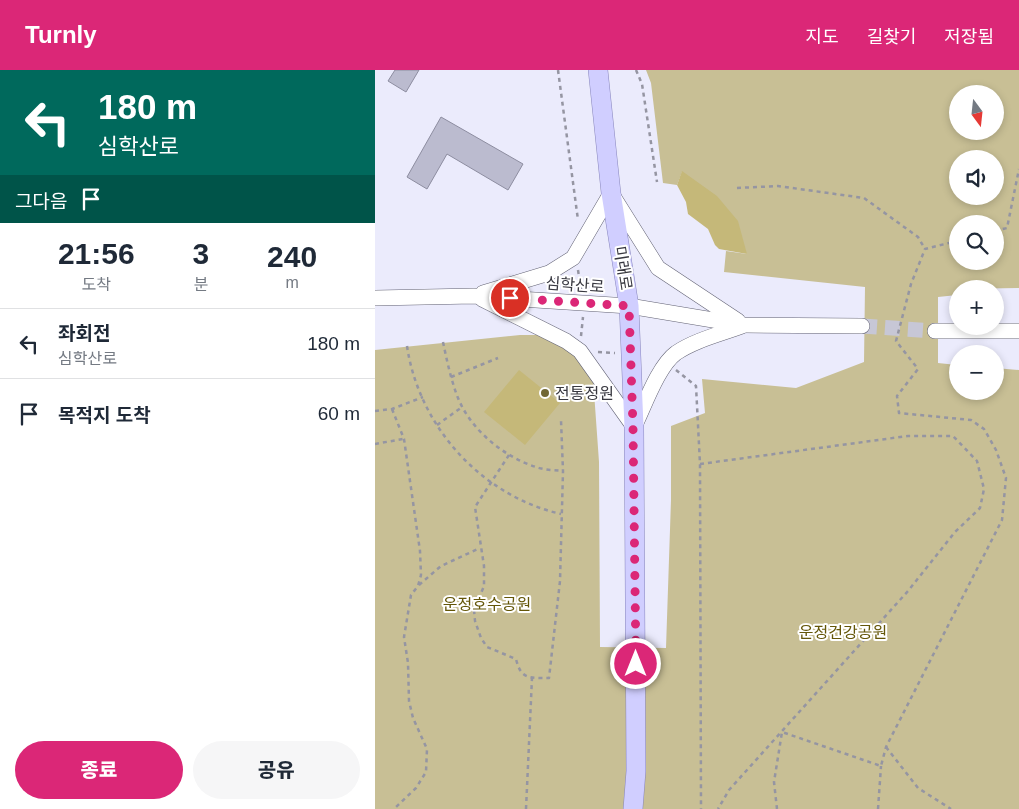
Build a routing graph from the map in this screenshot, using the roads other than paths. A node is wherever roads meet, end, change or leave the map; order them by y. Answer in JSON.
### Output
{"nodes":[{"id":1,"x":598,"y":70,"type":"edge"},
{"id":2,"x":611,"y":193,"type":"junction"},
{"id":3,"x":474,"y":296,"type":"junction"},
{"id":4,"x":375,"y":298,"type":"edge"},
{"id":5,"x":629,"y":306,"type":"junction"},
{"id":6,"x":743,"y":325,"type":"junction"},
{"id":7,"x":862,"y":326,"type":"tunnel mouth"},
{"id":8,"x":1019,"y":330,"type":"edge"},
{"id":9,"x":935,"y":331,"type":"tunnel mouth"},
{"id":10,"x":633,"y":427,"type":"junction"},
{"id":11,"x":633,"y":809,"type":"edge"}],
"edges":[{"from":1,"to":2,"type":"main road","name":"미래로"},
{"from":2,"to":3,"type":"street"},
{"from":2,"to":5,"type":"main road","name":"미래로"},
{"from":2,"to":6,"type":"street"},
{"from":3,"to":4,"type":"street","name":"심학산로"},
{"from":3,"to":5,"type":"street","name":"심학산로"},
{"from":3,"to":10,"type":"street"},
{"from":5,"to":6,"type":"street","name":"심학산로"},
{"from":5,"to":10,"type":"main road","name":"미래로"},
{"from":6,"to":7,"type":"street","name":"심학산로"},
{"from":6,"to":10,"type":"street"},
{"from":8,"to":9,"type":"street"},
{"from":10,"to":11,"type":"main road","name":"미래로"}]}
